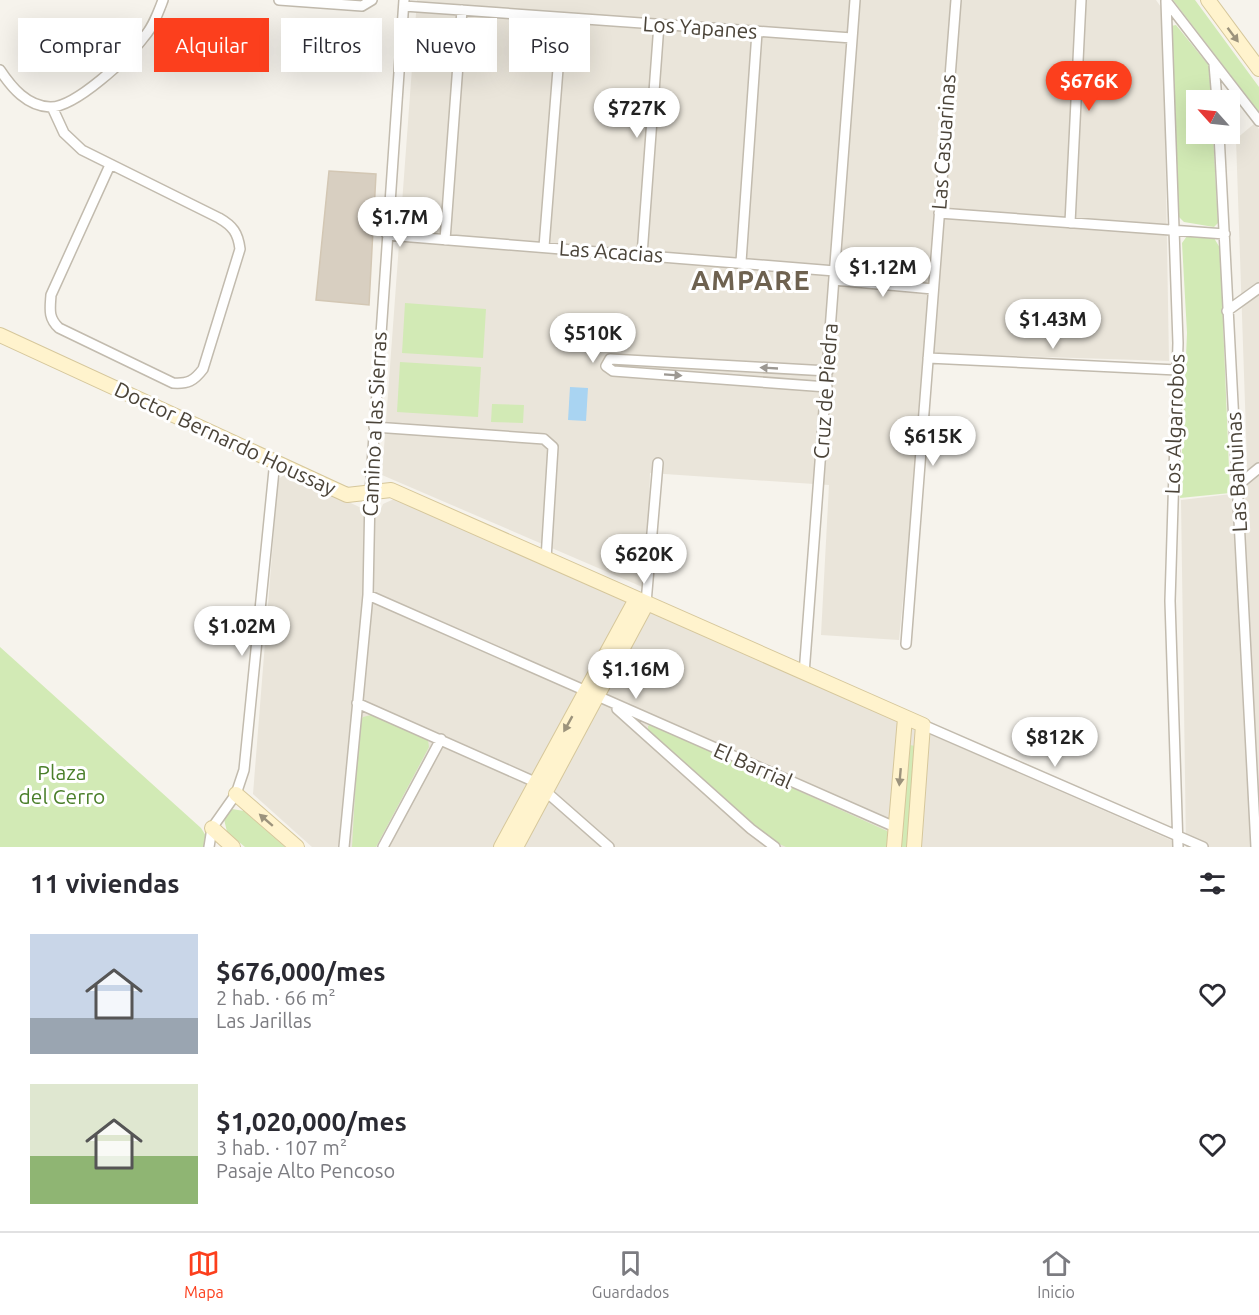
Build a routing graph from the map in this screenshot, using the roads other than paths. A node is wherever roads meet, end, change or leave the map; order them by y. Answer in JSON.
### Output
{"nodes":[{"id":1,"x":163,"y":0,"type":"edge"},
{"id":2,"x":279,"y":0,"type":"edge"},
{"id":3,"x":372,"y":0,"type":"edge"},
{"id":4,"x":855,"y":0,"type":"edge"},
{"id":5,"x":956,"y":0,"type":"edge"},
{"id":6,"x":1081,"y":0,"type":"edge"},
{"id":7,"x":1208,"y":0,"type":"edge"},
{"id":8,"x":1166,"y":1,"type":"edge"},
{"id":9,"x":404,"y":3,"type":"edge"},
{"id":10,"x":462,"y":10,"type":"junction"},
{"id":11,"x":562,"y":18,"type":"edge"},
{"id":12,"x":590,"y":20,"type":"edge"},
{"id":13,"x":658,"y":24,"type":"junction"},
{"id":14,"x":757,"y":32,"type":"junction"},
{"id":15,"x":852,"y":38,"type":"junction"},
{"id":16,"x":1214,"y":64,"type":"junction"},
{"id":17,"x":1259,"y":69,"type":"edge"},
{"id":18,"x":0,"y":70,"type":"edge"},
{"id":19,"x":558,"y":72,"type":"edge"},
{"id":20,"x":1216,"y":90,"type":"edge"},
{"id":21,"x":52,"y":107,"type":"junction"},
{"id":22,"x":1259,"y":122,"type":"edge"},
{"id":23,"x":1220,"y":144,"type":"edge"},
{"id":24,"x":110,"y":165,"type":"junction"},
{"id":25,"x":939,"y":213,"type":"junction"},
{"id":26,"x":1070,"y":223,"type":"junction"},
{"id":27,"x":1176,"y":230,"type":"junction"},
{"id":28,"x":1225,"y":234,"type":"junction"},
{"id":29,"x":387,"y":235,"type":"junction"},
{"id":30,"x":445,"y":240,"type":"junction"},
{"id":31,"x":544,"y":247,"type":"junction"},
{"id":32,"x":642,"y":255,"type":"junction"},
{"id":33,"x":741,"y":262,"type":"junction"},
{"id":34,"x":835,"y":275,"type":"junction"},
{"id":35,"x":1259,"y":288,"type":"edge"},
{"id":36,"x":933,"y":289,"type":"junction"},
{"id":37,"x":1227,"y":311,"type":"junction"},
{"id":38,"x":0,"y":335,"type":"edge"},
{"id":39,"x":928,"y":358,"type":"junction"},
{"id":40,"x":1177,"y":370,"type":"junction"},
{"id":41,"x":828,"y":371,"type":"junction"},
{"id":42,"x":826,"y":387,"type":"junction"},
{"id":43,"x":374,"y":427,"type":"junction"},
{"id":44,"x":275,"y":460,"type":"junction"},
{"id":45,"x":658,"y":463,"type":"dead end"},
{"id":46,"x":1259,"y":468,"type":"edge"},
{"id":47,"x":1237,"y":486,"type":"junction"},
{"id":48,"x":370,"y":494,"type":"junction"},
{"id":49,"x":546,"y":559,"type":"junction"},
{"id":50,"x":368,"y":595,"type":"junction"},
{"id":51,"x":643,"y":602,"type":"junction"},
{"id":52,"x":906,"y":644,"type":"dead end"},
{"id":53,"x":1259,"y":659,"type":"edge"},
{"id":54,"x":1249,"y":668,"type":"junction"},
{"id":55,"x":804,"y":674,"type":"junction"},
{"id":56,"x":599,"y":697,"type":"junction"},
{"id":57,"x":357,"y":703,"type":"junction"},
{"id":58,"x":914,"y":722,"type":"junction"},
{"id":59,"x":441,"y":739,"type":"junction"},
{"id":60,"x":541,"y":786,"type":"junction"},
{"id":61,"x":236,"y":794,"type":"junction"},
{"id":62,"x":212,"y":828,"type":"junction"},
{"id":63,"x":896,"y":828,"type":"junction"},
{"id":64,"x":1177,"y":835,"type":"junction"},
{"id":65,"x":1257,"y":841,"type":"edge"},
{"id":66,"x":209,"y":847,"type":"edge"},
{"id":67,"x":233,"y":847,"type":"edge"},
{"id":68,"x":297,"y":847,"type":"edge"},
{"id":69,"x":345,"y":847,"type":"edge"},
{"id":70,"x":383,"y":847,"type":"edge"},
{"id":71,"x":501,"y":847,"type":"edge"},
{"id":72,"x":516,"y":847,"type":"edge"},
{"id":73,"x":609,"y":847,"type":"edge"},
{"id":74,"x":775,"y":847,"type":"edge"},
{"id":75,"x":894,"y":847,"type":"edge"},
{"id":76,"x":914,"y":847,"type":"edge"},
{"id":77,"x":1178,"y":847,"type":"edge"},
{"id":78,"x":1203,"y":847,"type":"edge"}],
"edges":[{"from":1,"to":21,"type":"street"},
{"from":2,"to":3,"type":"street"},
{"from":4,"to":15,"type":"street","name":"Cruz de Piedra"},
{"from":5,"to":25,"type":"street","name":"Las Casuarinas"},
{"from":6,"to":26,"type":"street"},
{"from":7,"to":17,"type":"street","one_way":true},
{"from":8,"to":16,"type":"street"},
{"from":8,"to":27,"type":"street","name":"Los Algarrobos"},
{"from":9,"to":10,"type":"street","name":"Los Yapanes"},
{"from":9,"to":29,"type":"street","name":"Camino a las Sierras"},
{"from":10,"to":11,"type":"street","name":"Los Yapanes"},
{"from":10,"to":30,"type":"street"},
{"from":12,"to":13,"type":"street","name":"Los Yapanes"},
{"from":13,"to":14,"type":"street","name":"Los Yapanes"},
{"from":13,"to":32,"type":"street"},
{"from":14,"to":15,"type":"street","name":"Los Yapanes"},
{"from":14,"to":33,"type":"street"},
{"from":15,"to":34,"type":"street","name":"Cruz de Piedra"},
{"from":16,"to":20,"type":"street"},
{"from":16,"to":22,"type":"street"},
{"from":18,"to":21,"type":"street"},
{"from":19,"to":31,"type":"street"},
{"from":21,"to":24,"type":"street"},
{"from":23,"to":28,"type":"street","name":"Las Bahuinas"},
{"from":24,"to":24,"type":"street"},
{"from":25,"to":26,"type":"street"},
{"from":25,"to":36,"type":"street","name":"Las Casuarinas"},
{"from":26,"to":27,"type":"street"},
{"from":27,"to":28,"type":"street"},
{"from":27,"to":40,"type":"street","name":"Los Algarrobos"},
{"from":28,"to":37,"type":"street","name":"Las Bahuinas"},
{"from":29,"to":30,"type":"street","name":"Las Acacias"},
{"from":29,"to":43,"type":"street","name":"Camino a las Sierras"},
{"from":30,"to":31,"type":"street","name":"Las Acacias"},
{"from":31,"to":32,"type":"street","name":"Las Acacias"},
{"from":32,"to":33,"type":"street","name":"Las Acacias"},
{"from":33,"to":34,"type":"street","name":"Las Acacias"},
{"from":34,"to":36,"type":"street","name":"Las Acacias"},
{"from":34,"to":41,"type":"street","name":"Cruz de Piedra"},
{"from":35,"to":37,"type":"street"},
{"from":36,"to":39,"type":"street","name":"Las Casuarinas"},
{"from":37,"to":47,"type":"street","name":"Las Bahuinas"},
{"from":38,"to":44,"type":"street","name":"Doctor Bernardo Houssay"},
{"from":39,"to":40,"type":"street"},
{"from":39,"to":52,"type":"street","name":"Las Casuarinas"},
{"from":40,"to":64,"type":"street","name":"Los Algarrobos"},
{"from":41,"to":42,"type":"street","name":"Cruz de Piedra"},
{"from":41,"to":42,"type":"street","one_way":true},
{"from":42,"to":55,"type":"street","name":"Cruz de Piedra"},
{"from":43,"to":48,"type":"street","name":"Camino a las Sierras"},
{"from":43,"to":49,"type":"street"},
{"from":44,"to":48,"type":"street","name":"Doctor Bernardo Houssay"},
{"from":44,"to":61,"type":"street"},
{"from":45,"to":51,"type":"street"},
{"from":46,"to":47,"type":"street"},
{"from":47,"to":54,"type":"street","name":"Las Bahuinas"},
{"from":48,"to":49,"type":"street","name":"Doctor Bernardo Houssay"},
{"from":48,"to":50,"type":"street","name":"Camino a las Sierras"},
{"from":49,"to":51,"type":"street","name":"Doctor Bernardo Houssay"},
{"from":50,"to":56,"type":"street","name":"El Barrial"},
{"from":50,"to":57,"type":"street","name":"Camino a las Sierras"},
{"from":51,"to":55,"type":"street","name":"Doctor Bernardo Houssay"},
{"from":51,"to":56,"type":"street"},
{"from":53,"to":54,"type":"street"},
{"from":54,"to":65,"type":"street","name":"Las Bahuinas"},
{"from":55,"to":58,"type":"street","name":"Doctor Bernardo Houssay"},
{"from":56,"to":60,"type":"street"},
{"from":56,"to":63,"type":"street","name":"El Barrial"},
{"from":56,"to":74,"type":"street","name":"El Barrial"},
{"from":57,"to":59,"type":"street"},
{"from":57,"to":69,"type":"street","name":"Camino a las Sierras"},
{"from":58,"to":63,"type":"street","one_way":true},
{"from":58,"to":64,"type":"street","name":"Doctor Bernardo Houssay"},
{"from":58,"to":76,"type":"street"},
{"from":59,"to":60,"type":"street"},
{"from":59,"to":70,"type":"street"},
{"from":60,"to":71,"type":"street"},
{"from":60,"to":72,"type":"street"},
{"from":60,"to":73,"type":"street"},
{"from":61,"to":62,"type":"street"},
{"from":68,"to":61,"type":"street","one_way":true},
{"from":62,"to":66,"type":"street"},
{"from":62,"to":67,"type":"street"},
{"from":63,"to":75,"type":"street"},
{"from":64,"to":77,"type":"street","name":"Los Algarrobos"},
{"from":64,"to":78,"type":"street","name":"Doctor Bernardo Houssay"}]}
